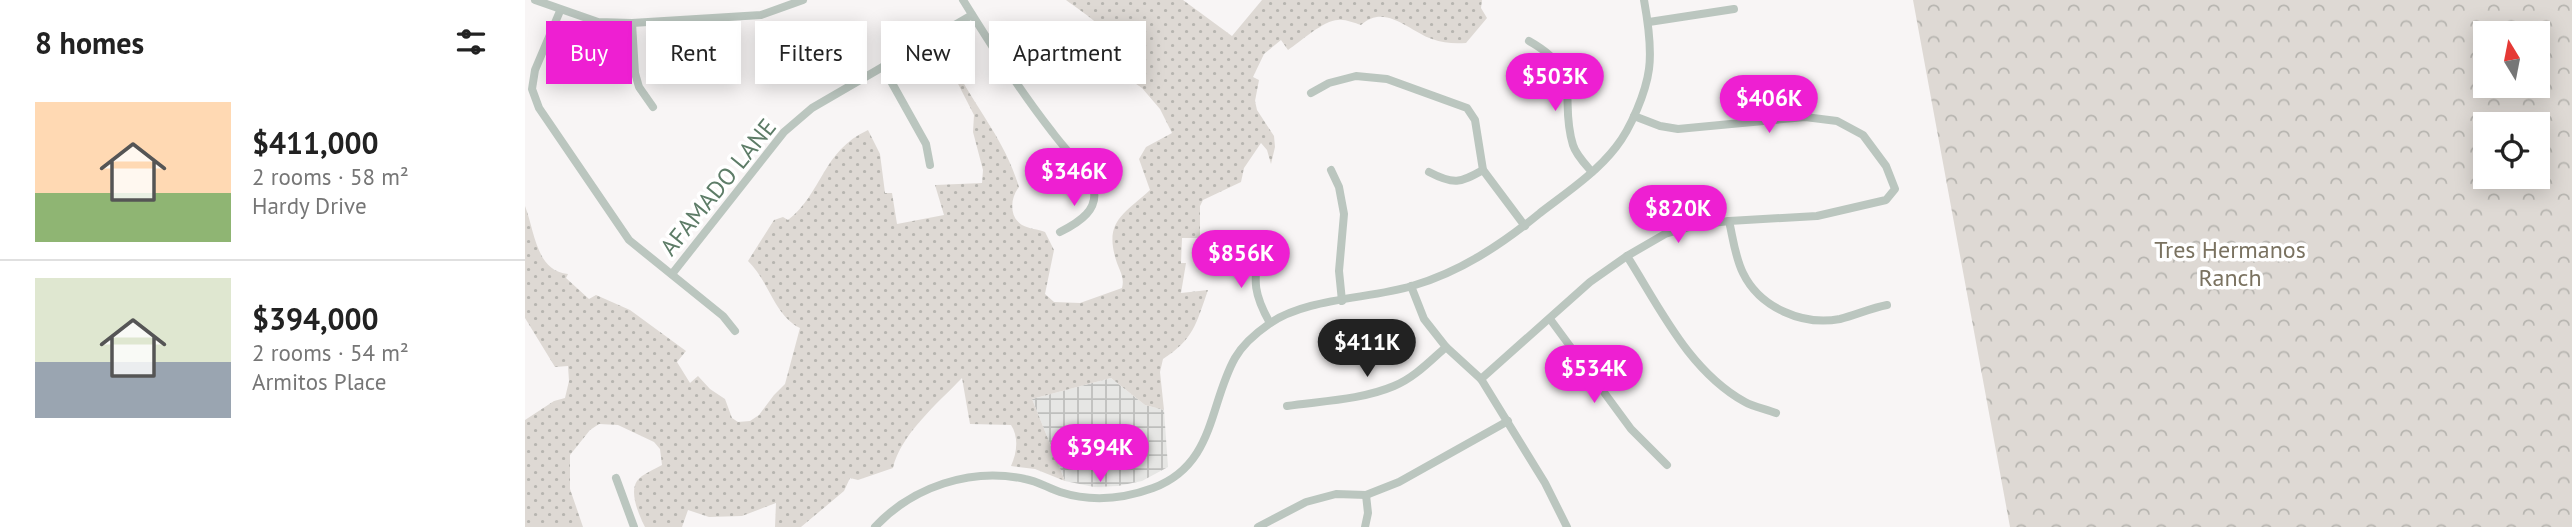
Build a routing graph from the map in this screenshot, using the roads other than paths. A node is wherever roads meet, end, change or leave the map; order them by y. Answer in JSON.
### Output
{"nodes":[{"id":1,"x":535,"y":0,"type":"edge"},
{"id":2,"x":803,"y":0,"type":"edge"},
{"id":3,"x":963,"y":0,"type":"edge"},
{"id":4,"x":1644,"y":0,"type":"edge"},
{"id":5,"x":1734,"y":9,"type":"dead end"},
{"id":6,"x":560,"y":10,"type":"junction"},
{"id":7,"x":972,"y":15,"type":"junction"},
{"id":8,"x":595,"y":21,"type":"edge"},
{"id":9,"x":962,"y":21,"type":"edge"},
{"id":10,"x":632,"y":23,"type":"joint"},
{"id":11,"x":1649,"y":23,"type":"junction"},
{"id":12,"x":989,"y":41,"type":"edge"},
{"id":13,"x":1529,"y":41,"type":"dead end"},
{"id":14,"x":881,"y":68,"type":"edge"},
{"id":15,"x":892,"y":84,"type":"edge"},
{"id":16,"x":1018,"y":84,"type":"edge"},
{"id":17,"x":1311,"y":93,"type":"dead end"},
{"id":18,"x":653,"y":107,"type":"dead end"},
{"id":19,"x":1634,"y":116,"type":"junction"},
{"id":20,"x":929,"y":165,"type":"dead end"},
{"id":21,"x":1331,"y":170,"type":"dead end"},
{"id":22,"x":1483,"y":170,"type":"junction"},
{"id":23,"x":1429,"y":172,"type":"dead end"},
{"id":24,"x":1591,"y":173,"type":"junction"},
{"id":25,"x":1729,"y":221,"type":"junction"},
{"id":26,"x":1525,"y":226,"type":"junction"},
{"id":27,"x":1060,"y":232,"type":"dead end"},
{"id":28,"x":1259,"y":250,"type":"dead end"},
{"id":29,"x":1627,"y":256,"type":"junction"},
{"id":30,"x":672,"y":274,"type":"junction"},
{"id":31,"x":1411,"y":286,"type":"junction"},
{"id":32,"x":1342,"y":301,"type":"junction"},
{"id":33,"x":1887,"y":305,"type":"dead end"},
{"id":34,"x":1550,"y":319,"type":"junction"},
{"id":35,"x":1270,"y":323,"type":"junction"},
{"id":36,"x":735,"y":331,"type":"dead end"},
{"id":37,"x":1446,"y":347,"type":"junction"},
{"id":38,"x":1481,"y":379,"type":"junction"},
{"id":39,"x":1287,"y":407,"type":"dead end"},
{"id":40,"x":1776,"y":413,"type":"dead end"},
{"id":41,"x":1508,"y":421,"type":"junction"},
{"id":42,"x":1667,"y":465,"type":"dead end"},
{"id":43,"x":616,"y":478,"type":"dead end"},
{"id":44,"x":1366,"y":495,"type":"junction"},
{"id":45,"x":634,"y":527,"type":"edge"},
{"id":46,"x":875,"y":527,"type":"edge"},
{"id":47,"x":1258,"y":527,"type":"edge"},
{"id":48,"x":1365,"y":527,"type":"edge"},
{"id":49,"x":1567,"y":527,"type":"edge"}],
"edges":[{"from":1,"to":6,"type":"street"},
{"from":2,"to":10,"type":"street"},
{"from":3,"to":7,"type":"street"},
{"from":4,"to":11,"type":"street"},
{"from":5,"to":11,"type":"street"},
{"from":6,"to":8,"type":"street"},
{"from":6,"to":30,"type":"street"},
{"from":7,"to":9,"type":"street","name":"AFAMADO LANE"},
{"from":7,"to":12,"type":"street"},
{"from":10,"to":18,"type":"street"},
{"from":11,"to":19,"type":"street"},
{"from":13,"to":24,"type":"street"},
{"from":14,"to":30,"type":"street","name":"AFAMADO LANE"},
{"from":15,"to":20,"type":"street"},
{"from":16,"to":27,"type":"street"},
{"from":17,"to":22,"type":"street"},
{"from":19,"to":24,"type":"street"},
{"from":19,"to":25,"type":"street"},
{"from":21,"to":32,"type":"street"},
{"from":22,"to":23,"type":"street"},
{"from":22,"to":26,"type":"street"},
{"from":24,"to":26,"type":"street"},
{"from":25,"to":29,"type":"street"},
{"from":25,"to":33,"type":"street"},
{"from":26,"to":31,"type":"street"},
{"from":28,"to":35,"type":"street"},
{"from":29,"to":34,"type":"street"},
{"from":29,"to":40,"type":"street"},
{"from":30,"to":36,"type":"street"},
{"from":31,"to":32,"type":"street"},
{"from":31,"to":37,"type":"street"},
{"from":32,"to":35,"type":"street"},
{"from":34,"to":38,"type":"street"},
{"from":34,"to":42,"type":"street"},
{"from":35,"to":46,"type":"street"},
{"from":37,"to":38,"type":"street"},
{"from":37,"to":39,"type":"street"},
{"from":38,"to":41,"type":"street"},
{"from":41,"to":44,"type":"street"},
{"from":41,"to":49,"type":"street"},
{"from":43,"to":45,"type":"street"},
{"from":44,"to":47,"type":"street"},
{"from":44,"to":48,"type":"street"}]}
